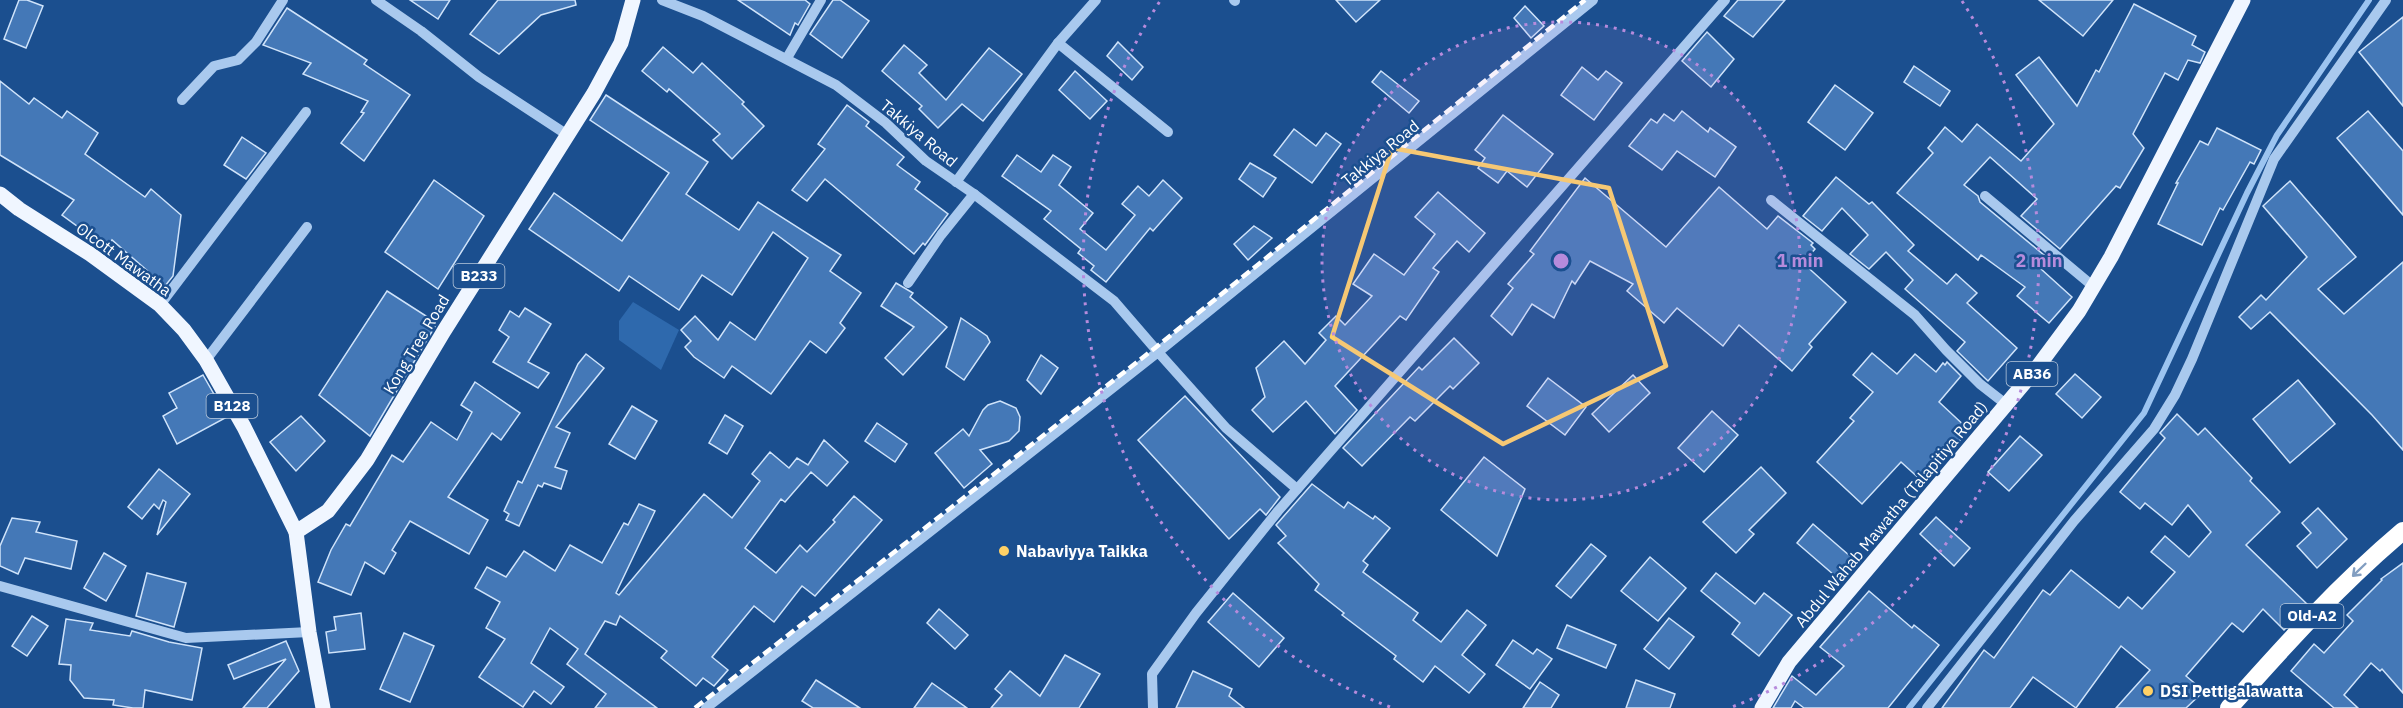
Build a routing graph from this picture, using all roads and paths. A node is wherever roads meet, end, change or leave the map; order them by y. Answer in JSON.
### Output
{"nodes":[{"id":1,"x":283,"y":0,"type":"edge"},
{"id":2,"x":376,"y":0,"type":"edge"},
{"id":3,"x":633,"y":0,"type":"edge"},
{"id":4,"x":662,"y":0,"type":"edge"},
{"id":5,"x":821,"y":0,"type":"edge"},
{"id":6,"x":1096,"y":0,"type":"edge"},
{"id":7,"x":1593,"y":0,"type":"edge"},
{"id":8,"x":1725,"y":0,"type":"edge"},
{"id":9,"x":2243,"y":0,"type":"edge"},
{"id":10,"x":2386,"y":0,"type":"edge"},
{"id":11,"x":1058,"y":43,"type":"junction"},
{"id":12,"x":787,"y":58,"type":"junction"},
{"id":13,"x":182,"y":100,"type":"dead end"},
{"id":14,"x":306,"y":112,"type":"dead end"},
{"id":15,"x":1168,"y":132,"type":"dead end"},
{"id":16,"x":566,"y":134,"type":"junction"},
{"id":17,"x":956,"y":183,"type":"junction"},
{"id":18,"x":0,"y":194,"type":"edge"},
{"id":19,"x":974,"y":194,"type":"junction"},
{"id":20,"x":1985,"y":196,"type":"dead end"},
{"id":21,"x":1771,"y":200,"type":"dead end"},
{"id":22,"x":307,"y":227,"type":"dead end"},
{"id":23,"x":908,"y":283,"type":"dead end"},
{"id":24,"x":2094,"y":287,"type":"junction"},
{"id":25,"x":159,"y":305,"type":"junction"},
{"id":26,"x":1158,"y":352,"type":"junction"},
{"id":27,"x":206,"y":360,"type":"junction"},
{"id":28,"x":2007,"y":405,"type":"junction"},
{"id":29,"x":1297,"y":489,"type":"junction"},
{"id":30,"x":2403,"y":531,"type":"edge"},
{"id":31,"x":296,"y":532,"type":"junction"},
{"id":32,"x":0,"y":586,"type":"edge"},
{"id":33,"x":309,"y":632,"type":"junction"},
{"id":34,"x":323,"y":708,"type":"edge"},
{"id":35,"x":706,"y":708,"type":"edge"},
{"id":36,"x":1154,"y":708,"type":"edge"},
{"id":37,"x":1762,"y":708,"type":"edge"},
{"id":38,"x":1926,"y":708,"type":"edge"},
{"id":39,"x":2229,"y":708,"type":"edge"}],
"edges":[{"from":1,"to":13,"type":"street"},
{"from":2,"to":16,"type":"street"},
{"from":3,"to":16,"type":"main road","name":"Kong Tree Road","number":"B233"},
{"from":4,"to":12,"type":"street","name":"Takkiya Road"},
{"from":5,"to":12,"type":"street"},
{"from":6,"to":11,"type":"street"},
{"from":7,"to":26,"type":"street","name":"Takkiya Road"},
{"from":8,"to":29,"type":"street"},
{"from":9,"to":24,"type":"main road","name":"Abdul Wahab Mawatha (Talapitiya Road)","number":"AB36"},
{"from":10,"to":38,"type":"street"},
{"from":11,"to":15,"type":"street"},
{"from":11,"to":17,"type":"street"},
{"from":12,"to":17,"type":"street","name":"Takkiya Road"},
{"from":14,"to":25,"type":"street"},
{"from":16,"to":31,"type":"main road","name":"Kong Tree Road","number":"B233"},
{"from":17,"to":19,"type":"street","name":"Takkiya Road"},
{"from":18,"to":25,"type":"main road","name":"Olcott Mawatha","number":"B128"},
{"from":19,"to":23,"type":"street"},
{"from":19,"to":26,"type":"street","name":"Takkiya Road"},
{"from":20,"to":24,"type":"street"},
{"from":21,"to":28,"type":"street"},
{"from":22,"to":27,"type":"street"},
{"from":24,"to":28,"type":"main road","name":"Abdul Wahab Mawatha (Talapitiya Road)","number":"AB36"},
{"from":25,"to":27,"type":"main road","name":"Olcott Mawatha","number":"B128"},
{"from":26,"to":29,"type":"street","name":"Takkiya Road"},
{"from":26,"to":35,"type":"street"},
{"from":27,"to":31,"type":"main road","name":"Olcott Mawatha","number":"B128"},
{"from":28,"to":37,"type":"main road","name":"Abdul Wahab Mawatha (Talapitiya Road)","number":"AB36"},
{"from":29,"to":36,"type":"street"},
{"from":30,"to":39,"type":"highway","number":"Old-A2","one_way":true},
{"from":31,"to":33,"type":"main road","name":"Olcott Mawatha","number":"B128"},
{"from":32,"to":33,"type":"street"},
{"from":33,"to":34,"type":"main road","name":"Olcott Mawatha","number":"B128"}]}
